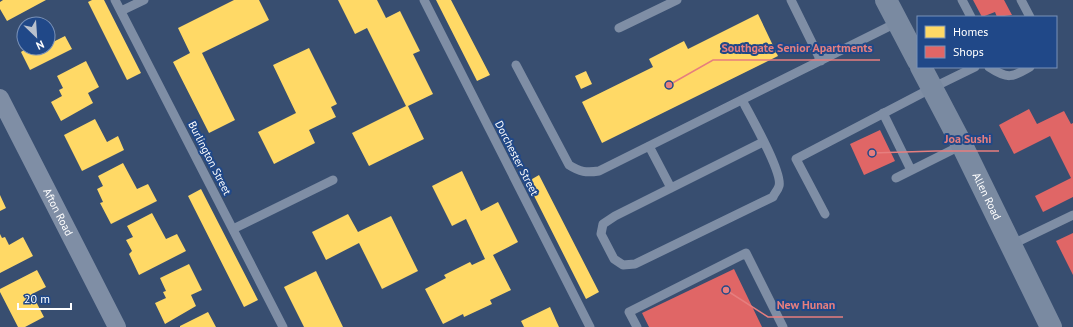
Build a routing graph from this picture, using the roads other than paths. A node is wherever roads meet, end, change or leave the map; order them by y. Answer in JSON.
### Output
{"nodes":[{"id":1,"x":115,"y":0,"type":"edge"},
{"id":2,"x":144,"y":0,"type":"edge"},
{"id":3,"x":424,"y":0,"type":"edge"},
{"id":4,"x":677,"y":0,"type":"edge"},
{"id":5,"x":791,"y":0,"type":"edge"},
{"id":6,"x":886,"y":0,"type":"edge"},
{"id":7,"x":962,"y":0,"type":"edge"},
{"id":8,"x":1022,"y":0,"type":"edge"},
{"id":9,"x":121,"y":11,"type":"junction"},
{"id":10,"x":970,"y":16,"type":"edge"},
{"id":11,"x":1030,"y":16,"type":"edge"},
{"id":12,"x":898,"y":22,"type":"junction"},
{"id":13,"x":619,"y":28,"type":"dead end"},
{"id":14,"x":917,"y":59,"type":"edge"},
{"id":15,"x":821,"y":61,"type":"junction"},
{"id":16,"x":516,"y":65,"type":"dead end"},
{"id":17,"x":922,"y":68,"type":"edge"},
{"id":18,"x":973,"y":68,"type":"edge"},
{"id":19,"x":990,"y":68,"type":"edge"},
{"id":20,"x":1028,"y":68,"type":"edge"},
{"id":21,"x":932,"y":88,"type":"junction"},
{"id":22,"x":0,"y":98,"type":"edge"},
{"id":23,"x":742,"y":100,"type":"junction"},
{"id":24,"x":883,"y":113,"type":"junction"},
{"id":25,"x":763,"y":142,"type":"junction"},
{"id":26,"x":962,"y":145,"type":"junction"},
{"id":27,"x":649,"y":146,"type":"junction"},
{"id":28,"x":911,"y":170,"type":"junction"},
{"id":29,"x":896,"y":178,"type":"dead end"},
{"id":30,"x":333,"y":180,"type":"dead end"},
{"id":31,"x":671,"y":188,"type":"junction"},
{"id":32,"x":825,"y":214,"type":"dead end"},
{"id":33,"x":1073,"y":215,"type":"edge"},
{"id":34,"x":233,"y":229,"type":"junction"},
{"id":35,"x":1011,"y":246,"type":"junction"},
{"id":36,"x":117,"y":327,"type":"edge"},
{"id":37,"x":283,"y":327,"type":"edge"},
{"id":38,"x":590,"y":327,"type":"edge"},
{"id":39,"x":637,"y":327,"type":"edge"},
{"id":40,"x":783,"y":327,"type":"edge"},
{"id":41,"x":1051,"y":327,"type":"edge"}],
"edges":[{"from":1,"to":9,"type":"lane","name":"Burlington Street"},
{"from":2,"to":9,"type":"lane"},
{"from":3,"to":38,"type":"lane","name":"Dorchester Street"},
{"from":4,"to":13,"type":"lane"},
{"from":5,"to":15,"type":"lane"},
{"from":6,"to":12,"type":"main road"},
{"from":7,"to":10,"type":"lane"},
{"from":8,"to":11,"type":"lane"},
{"from":9,"to":34,"type":"lane","name":"Burlington Street"},
{"from":12,"to":14,"type":"main road"},
{"from":12,"to":15,"type":"lane"},
{"from":15,"to":23,"type":"lane"},
{"from":16,"to":27,"type":"lane"},
{"from":17,"to":21,"type":"main road","name":"Allen Road"},
{"from":18,"to":21,"type":"lane"},
{"from":19,"to":20,"type":"lane"},
{"from":21,"to":24,"type":"lane"},
{"from":21,"to":26,"type":"main road","name":"Allen Road"},
{"from":22,"to":36,"type":"street","name":"Afton Road"},
{"from":23,"to":25,"type":"lane"},
{"from":23,"to":27,"type":"lane"},
{"from":24,"to":28,"type":"lane"},
{"from":24,"to":32,"type":"lane"},
{"from":25,"to":31,"type":"lane"},
{"from":25,"to":31,"type":"lane"},
{"from":26,"to":28,"type":"lane"},
{"from":26,"to":35,"type":"main road","name":"Allen Road"},
{"from":27,"to":31,"type":"lane"},
{"from":28,"to":29,"type":"lane"},
{"from":30,"to":34,"type":"lane"},
{"from":33,"to":35,"type":"lane"},
{"from":34,"to":37,"type":"lane","name":"Burlington Street"},
{"from":35,"to":41,"type":"main road","name":"Allen Road"},
{"from":39,"to":40,"type":"lane"}]}
